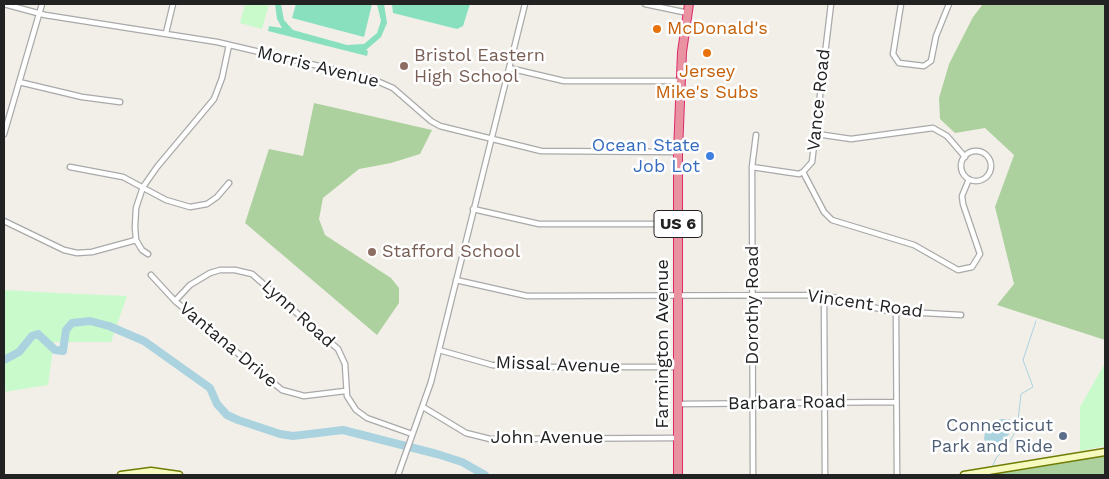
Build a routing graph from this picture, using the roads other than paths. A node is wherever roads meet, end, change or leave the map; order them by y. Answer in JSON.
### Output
{"nodes":[{"id":1,"x":4,"y":4,"type":"edge"},
{"id":2,"x":42,"y":4,"type":"edge"},
{"id":3,"x":174,"y":4,"type":"edge"},
{"id":4,"x":525,"y":4,"type":"edge"},
{"id":5,"x":646,"y":4,"type":"edge"},
{"id":6,"x":689,"y":4,"type":"edge"},
{"id":7,"x":831,"y":4,"type":"edge"},
{"id":8,"x":900,"y":4,"type":"edge"},
{"id":9,"x":949,"y":4,"type":"edge"},
{"id":10,"x":688,"y":13,"type":"junction"},
{"id":11,"x":40,"y":14,"type":"junction"},
{"id":12,"x":166,"y":33,"type":"junction"},
{"id":13,"x":229,"y":44,"type":"junction"},
{"id":14,"x":509,"y":68,"type":"junction"},
{"id":15,"x":681,"y":81,"type":"junction"},
{"id":16,"x":19,"y":82,"type":"junction"},
{"id":17,"x":120,"y":102,"type":"dead end"},
{"id":18,"x":4,"y":134,"type":"edge"},
{"id":19,"x":816,"y":134,"type":"junction"},
{"id":20,"x":756,"y":135,"type":"dead end"},
{"id":21,"x":491,"y":139,"type":"junction"},
{"id":22,"x":678,"y":152,"type":"junction"},
{"id":23,"x":965,"y":157,"type":"junction"},
{"id":24,"x":752,"y":167,"type":"junction"},
{"id":25,"x":70,"y":168,"type":"dead end"},
{"id":26,"x":804,"y":172,"type":"junction"},
{"id":27,"x":969,"y":179,"type":"junction"},
{"id":28,"x":229,"y":183,"type":"dead end"},
{"id":29,"x":143,"y":187,"type":"junction"},
{"id":30,"x":473,"y":209,"type":"junction"},
{"id":31,"x":4,"y":221,"type":"edge"},
{"id":32,"x":678,"y":224,"type":"junction"},
{"id":33,"x":136,"y":240,"type":"junction"},
{"id":34,"x":148,"y":254,"type":"dead end"},
{"id":35,"x":151,"y":275,"type":"dead end"},
{"id":36,"x":456,"y":280,"type":"junction"},
{"id":37,"x":824,"y":295,"type":"junction"},
{"id":38,"x":678,"y":296,"type":"junction"},
{"id":39,"x":752,"y":296,"type":"junction"},
{"id":40,"x":175,"y":301,"type":"junction"},
{"id":41,"x":896,"y":312,"type":"junction"},
{"id":42,"x":962,"y":315,"type":"dead end"},
{"id":43,"x":439,"y":350,"type":"junction"},
{"id":44,"x":679,"y":367,"type":"junction"},
{"id":45,"x":345,"y":391,"type":"junction"},
{"id":46,"x":896,"y":402,"type":"junction"},
{"id":47,"x":826,"y":403,"type":"junction"},
{"id":48,"x":679,"y":404,"type":"junction"},
{"id":49,"x":753,"y":405,"type":"junction"},
{"id":50,"x":423,"y":407,"type":"junction"},
{"id":51,"x":412,"y":434,"type":"junction"},
{"id":52,"x":678,"y":438,"type":"junction"},
{"id":53,"x":1105,"y":452,"type":"edge"},
{"id":54,"x":121,"y":475,"type":"edge"},
{"id":55,"x":179,"y":475,"type":"edge"},
{"id":56,"x":398,"y":475,"type":"edge"},
{"id":57,"x":678,"y":475,"type":"edge"},
{"id":58,"x":753,"y":475,"type":"edge"},
{"id":59,"x":825,"y":475,"type":"edge"},
{"id":60,"x":897,"y":475,"type":"edge"},
{"id":61,"x":964,"y":475,"type":"edge"}],
"edges":[{"from":1,"to":11,"type":"street","name":"Morris Avenue"},
{"from":2,"to":11,"type":"street"},
{"from":3,"to":12,"type":"street"},
{"from":4,"to":14,"type":"street"},
{"from":5,"to":10,"type":"street"},
{"from":6,"to":10,"type":"highway","name":"Farmington Avenue","number":"US 6"},
{"from":7,"to":19,"type":"street","name":"Vance Road"},
{"from":8,"to":9,"type":"street"},
{"from":10,"to":15,"type":"highway","name":"Farmington Avenue","number":"US 6"},
{"from":11,"to":12,"type":"street","name":"Morris Avenue"},
{"from":11,"to":16,"type":"street"},
{"from":12,"to":13,"type":"street","name":"Morris Avenue"},
{"from":13,"to":21,"type":"street","name":"Morris Avenue"},
{"from":13,"to":29,"type":"street"},
{"from":14,"to":15,"type":"street"},
{"from":14,"to":21,"type":"street"},
{"from":15,"to":22,"type":"highway","name":"Farmington Avenue","number":"US 6"},
{"from":16,"to":17,"type":"street"},
{"from":16,"to":18,"type":"street"},
{"from":19,"to":23,"type":"street"},
{"from":19,"to":26,"type":"street","name":"Vance Road"},
{"from":20,"to":24,"type":"street","name":"Dorothy Road"},
{"from":21,"to":22,"type":"street","name":"Morris Avenue"},
{"from":21,"to":30,"type":"street"},
{"from":22,"to":32,"type":"highway","name":"Farmington Avenue","number":"US 6"},
{"from":23,"to":27,"type":"street"},
{"from":23,"to":27,"type":"street"},
{"from":24,"to":26,"type":"street","name":"Vance Road"},
{"from":24,"to":39,"type":"street","name":"Dorothy Road"},
{"from":25,"to":29,"type":"street"},
{"from":26,"to":27,"type":"street"},
{"from":28,"to":29,"type":"street"},
{"from":29,"to":33,"type":"street"},
{"from":30,"to":32,"type":"street"},
{"from":30,"to":36,"type":"street"},
{"from":31,"to":33,"type":"street"},
{"from":32,"to":38,"type":"highway","name":"Farmington Avenue","number":"US 6"},
{"from":33,"to":34,"type":"street"},
{"from":35,"to":40,"type":"street","name":"Vantana Drive"},
{"from":36,"to":38,"type":"street","name":"Vincent Road"},
{"from":36,"to":43,"type":"street"},
{"from":37,"to":39,"type":"street","name":"Vincent Road"},
{"from":37,"to":41,"type":"street","name":"Vincent Road"},
{"from":37,"to":47,"type":"street"},
{"from":38,"to":39,"type":"street","name":"Vincent Road"},
{"from":38,"to":44,"type":"highway","name":"Farmington Avenue","number":"US 6"},
{"from":39,"to":49,"type":"street","name":"Dorothy Road"},
{"from":40,"to":45,"type":"street","name":"Vantana Drive"},
{"from":40,"to":45,"type":"street","name":"Lynn Road"},
{"from":41,"to":42,"type":"street","name":"Vincent Road"},
{"from":41,"to":46,"type":"street"},
{"from":43,"to":44,"type":"street","name":"Missal Avenue"},
{"from":43,"to":50,"type":"street"},
{"from":44,"to":48,"type":"highway","name":"Farmington Avenue","number":"US 6"},
{"from":45,"to":51,"type":"street"},
{"from":46,"to":47,"type":"street","name":"Barbara Road"},
{"from":46,"to":60,"type":"street"},
{"from":47,"to":49,"type":"street","name":"Barbara Road"},
{"from":47,"to":59,"type":"street"},
{"from":48,"to":49,"type":"street","name":"Barbara Road"},
{"from":48,"to":52,"type":"highway","name":"Farmington Avenue","number":"US 6"},
{"from":49,"to":58,"type":"street","name":"Dorothy Road"},
{"from":50,"to":51,"type":"street"},
{"from":50,"to":52,"type":"street","name":"John Avenue"},
{"from":51,"to":56,"type":"street"},
{"from":52,"to":57,"type":"highway","name":"Farmington Avenue","number":"US 6"},
{"from":53,"to":61,"type":"main road"},
{"from":54,"to":55,"type":"main road"}]}
